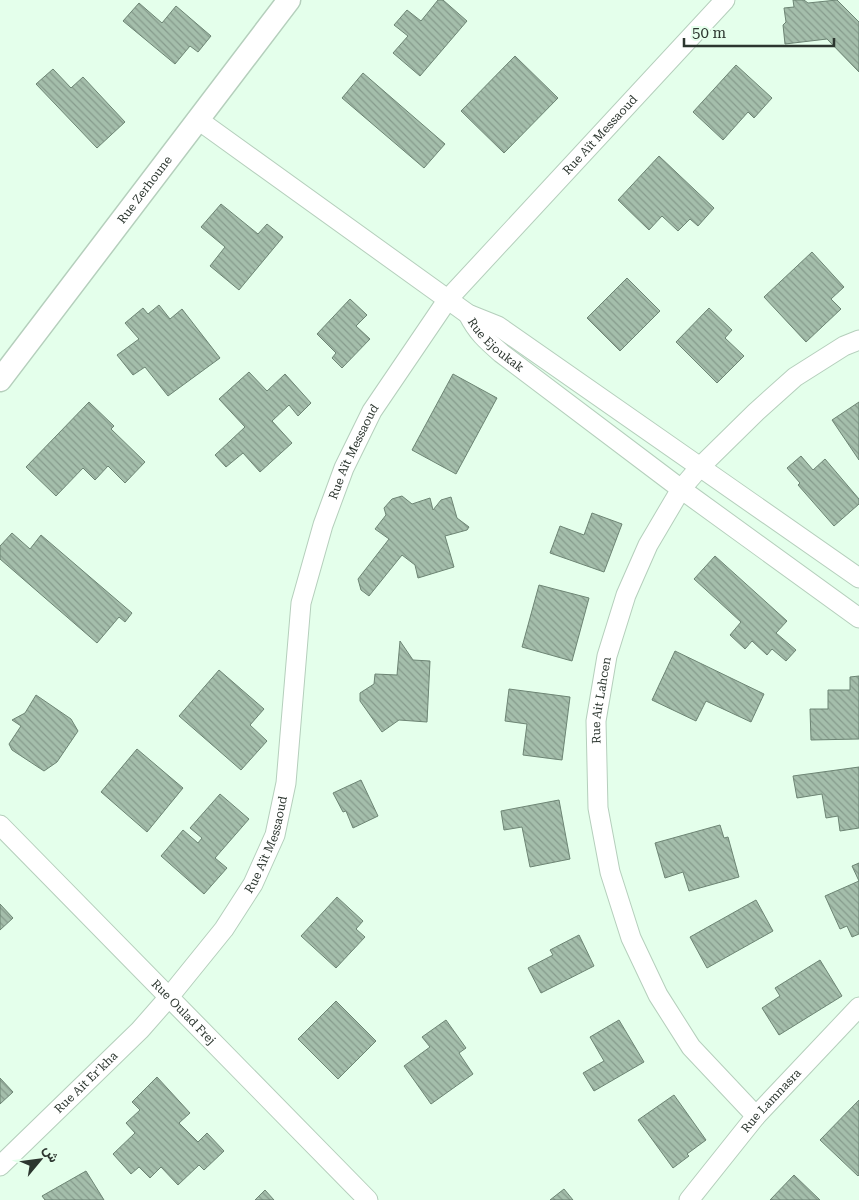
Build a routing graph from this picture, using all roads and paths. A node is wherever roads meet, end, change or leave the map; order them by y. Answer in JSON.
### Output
{"nodes":[{"id":1,"x":289,"y":0,"type":"edge"},
{"id":2,"x":725,"y":0,"type":"edge"},
{"id":3,"x":197,"y":119,"type":"junction"},
{"id":4,"x":448,"y":299,"type":"junction"},
{"id":5,"x":468,"y":314,"type":"junction"},
{"id":6,"x":859,"y":340,"type":"edge"},
{"id":7,"x":4,"y":367,"type":"edge"},
{"id":8,"x":700,"y":467,"type":"junction"},
{"id":9,"x":681,"y":489,"type":"junction"},
{"id":10,"x":859,"y":578,"type":"edge"},
{"id":11,"x":859,"y":618,"type":"edge"},
{"id":12,"x":0,"y":825,"type":"edge"},
{"id":13,"x":170,"y":997,"type":"junction"},
{"id":14,"x":859,"y":1007,"type":"edge"},
{"id":15,"x":756,"y":1116,"type":"junction"},
{"id":16,"x":0,"y":1166,"type":"edge"},
{"id":17,"x":368,"y":1200,"type":"edge"},
{"id":18,"x":688,"y":1200,"type":"edge"}],
"edges":[{"from":1,"to":3,"type":"street","name":"Rue Zerhoune"},
{"from":2,"to":4,"type":"street","name":"Rue Aït Messaoud"},
{"from":3,"to":4,"type":"street"},
{"from":3,"to":7,"type":"street","name":"Rue Zerhoune"},
{"from":4,"to":5,"type":"street"},
{"from":4,"to":13,"type":"street","name":"Rue Aït Messaoud"},
{"from":5,"to":8,"type":"street","name":"Rue Ejoukak"},
{"from":5,"to":9,"type":"street","name":"Rue Ejoukak"},
{"from":6,"to":8,"type":"street","name":"Rue Ait Lahcen"},
{"from":8,"to":9,"type":"street","name":"Rue Ait Lahcen"},
{"from":8,"to":10,"type":"street","name":"Rue Ejoukak"},
{"from":9,"to":11,"type":"street","name":"Rue Ejoukak"},
{"from":9,"to":15,"type":"street","name":"Rue Ait Lahcen"},
{"from":12,"to":13,"type":"street","name":"Rue Oulad Frej"},
{"from":13,"to":16,"type":"street","name":"Rue Ait Er'kha"},
{"from":13,"to":17,"type":"street","name":"Rue Oulad Frej"},
{"from":14,"to":15,"type":"street","name":"Rue Lamnasra"},
{"from":15,"to":18,"type":"street","name":"Rue Lamnasra"}]}
